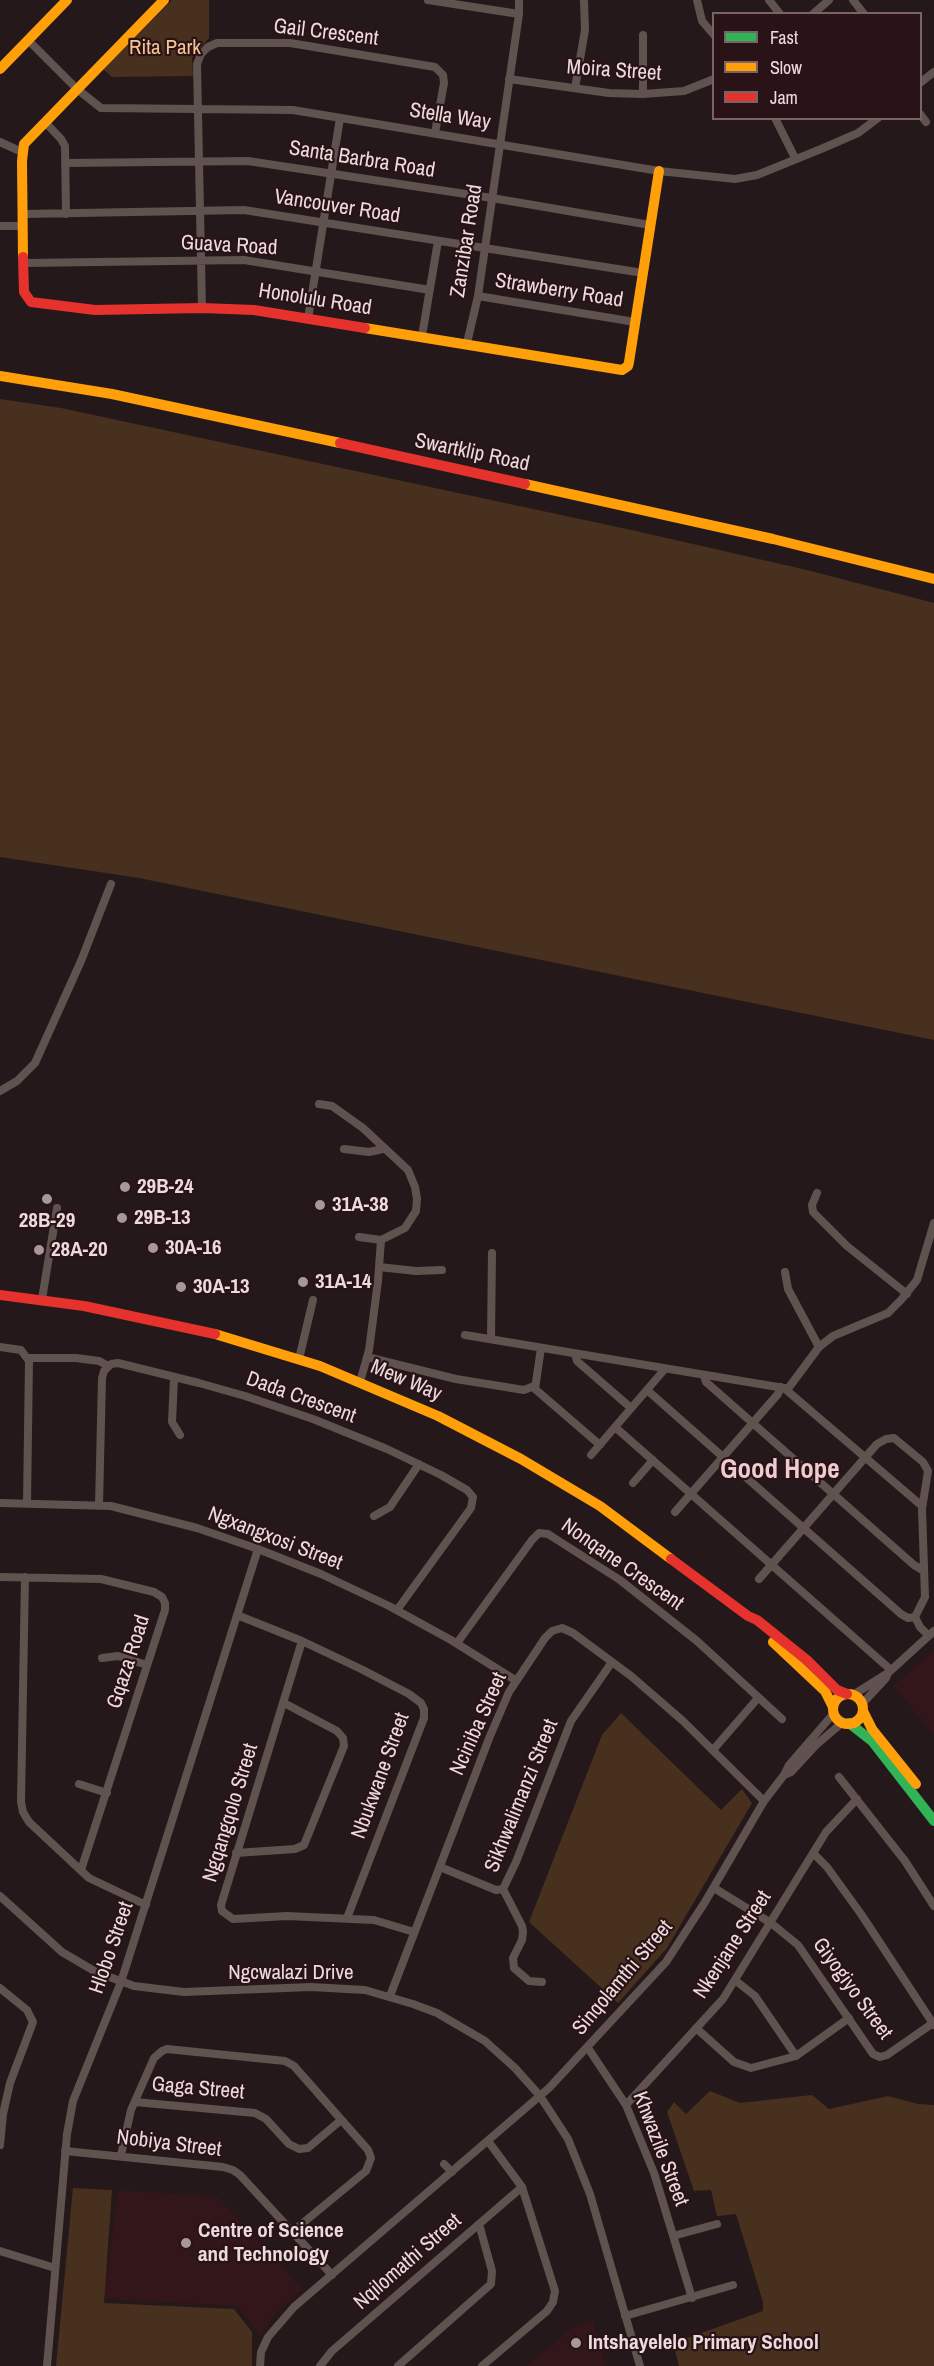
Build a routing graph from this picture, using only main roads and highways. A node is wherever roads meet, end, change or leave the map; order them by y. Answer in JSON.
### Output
{"nodes":[{"id":1,"x":67,"y":0,"type":"edge"},
{"id":2,"x":164,"y":0,"type":"edge"},
{"id":3,"x":0,"y":69,"type":"edge"},
{"id":4,"x":659,"y":171,"type":"road end"},
{"id":5,"x":0,"y":376,"type":"edge"},
{"id":6,"x":934,"y":579,"type":"edge"},
{"id":7,"x":0,"y":1295,"type":"edge"},
{"id":8,"x":748,"y":1616,"type":"junction"},
{"id":9,"x":850,"y":1694,"type":"junction"},
{"id":10,"x":862,"y":1707,"type":"junction"},
{"id":11,"x":834,"y":1710,"type":"junction"},
{"id":12,"x":846,"y":1723,"type":"junction"},
{"id":13,"x":934,"y":1808,"type":"edge"},
{"id":14,"x":934,"y":1821,"type":"edge"}],
"edges":[{"from":1,"to":3,"type":"main road"},
{"from":2,"to":4,"type":"main road","name":"Honolulu Road"},
{"from":5,"to":6,"type":"main road","name":"Swartklip Road"},
{"from":7,"to":8,"type":"main road","name":"Mew Way"},
{"from":8,"to":9,"type":"main road","name":"Mew Way"},
{"from":8,"to":11,"type":"main road","name":"Mew Way"},
{"from":9,"to":10,"type":"main road","name":"Mew Way"},
{"from":9,"to":11,"type":"main road"},
{"from":10,"to":12,"type":"main road"},
{"from":10,"to":13,"type":"main road","name":"Mew Way"},
{"from":11,"to":12,"type":"main road","name":"Mew Way"},
{"from":12,"to":14,"type":"main road","name":"Mew Way"}]}
